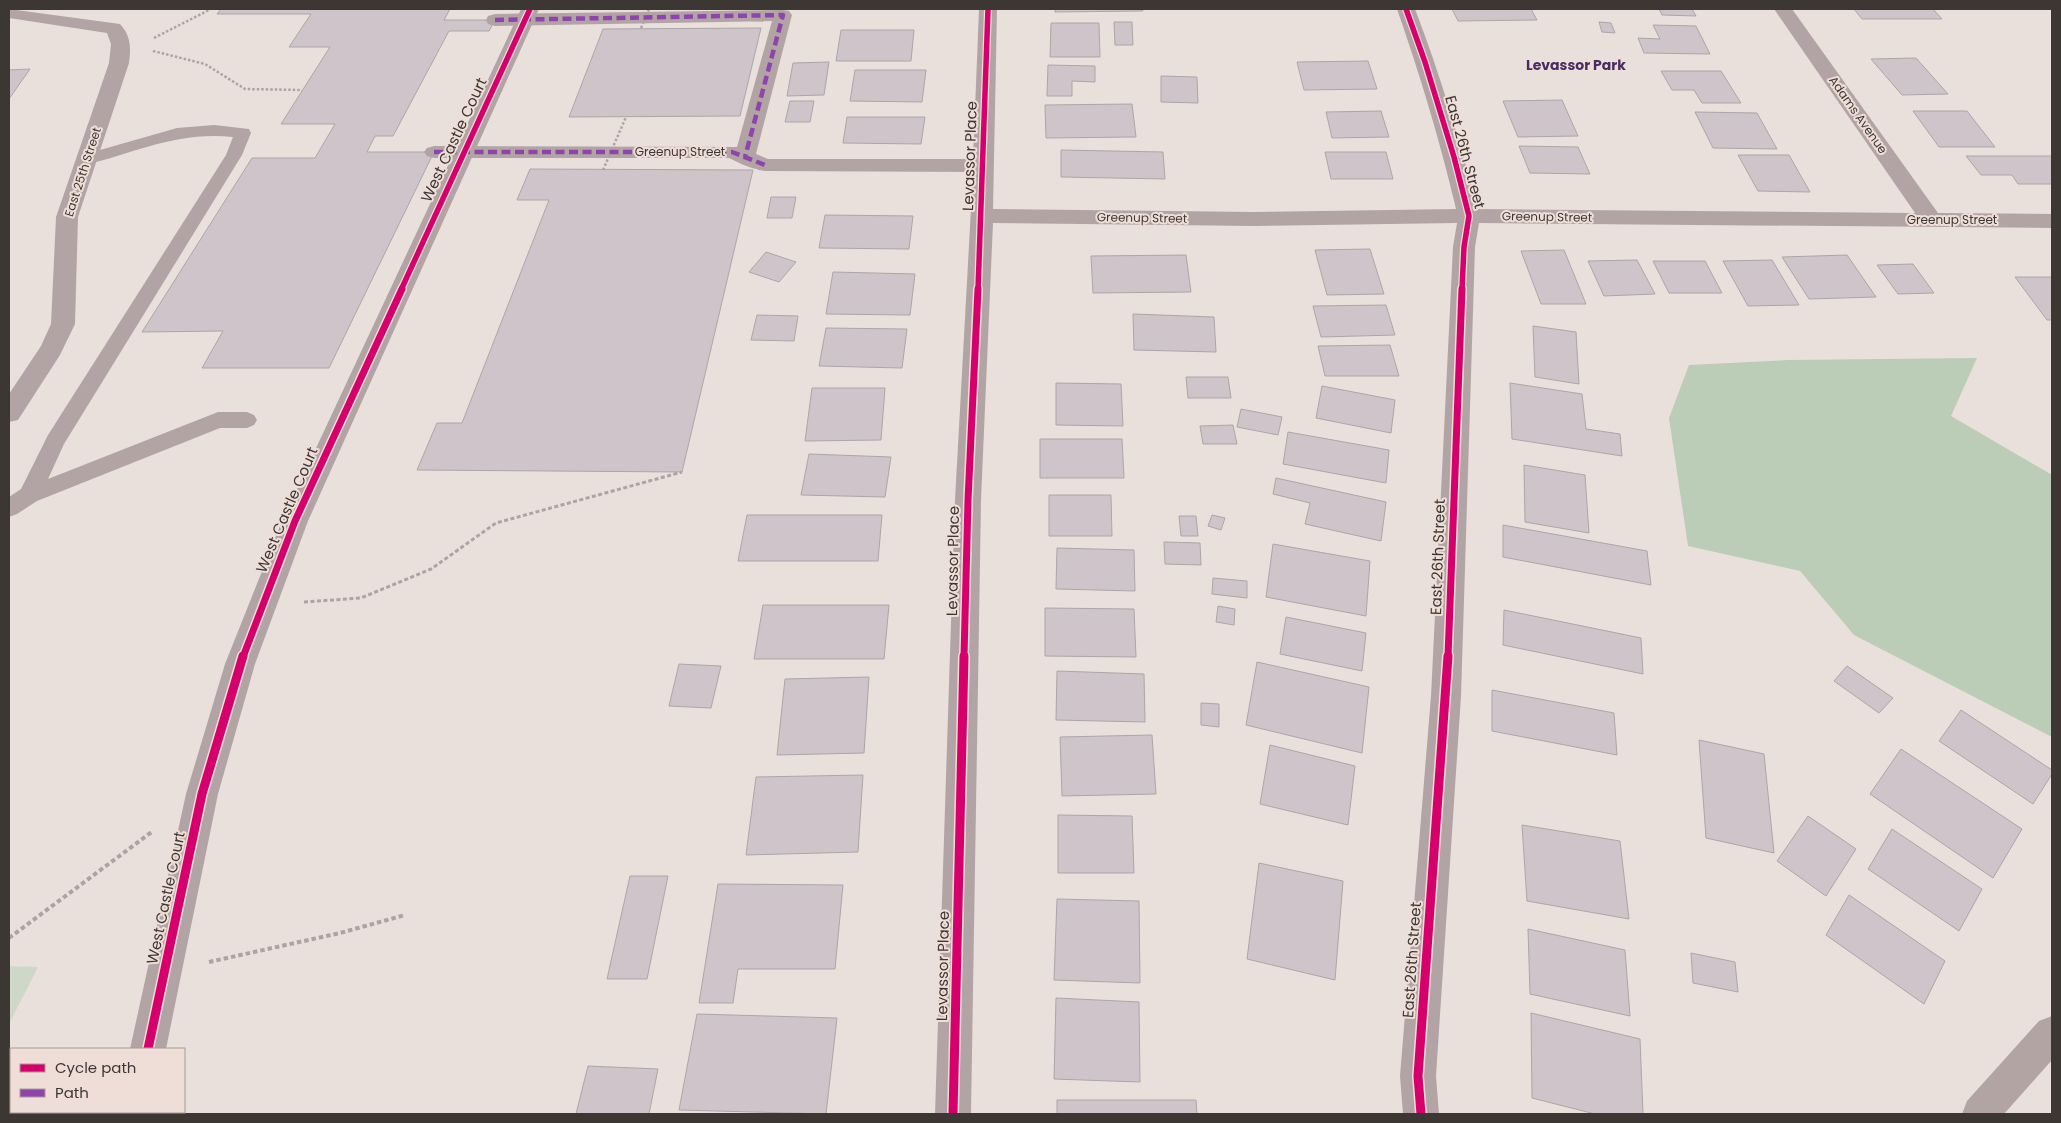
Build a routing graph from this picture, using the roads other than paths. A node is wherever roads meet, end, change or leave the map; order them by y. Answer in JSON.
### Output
{"nodes":[{"id":1,"x":988,"y":9,"type":"edge"},
{"id":2,"x":1406,"y":9,"type":"edge"},
{"id":3,"x":1783,"y":9,"type":"edge"},
{"id":4,"x":9,"y":13,"type":"edge"},
{"id":5,"x":528,"y":14,"type":"edge"},
{"id":6,"x":495,"y":20,"type":"dead end"},
{"id":7,"x":464,"y":151,"type":"junction"},
{"id":8,"x":434,"y":152,"type":"dead end"},
{"id":9,"x":745,"y":157,"type":"junction"},
{"id":10,"x":85,"y":160,"type":"junction"},
{"id":11,"x":983,"y":166,"type":"junction"},
{"id":12,"x":982,"y":216,"type":"junction"},
{"id":13,"x":1469,"y":216,"type":"junction"},
{"id":14,"x":2052,"y":220,"type":"edge"},
{"id":15,"x":1932,"y":221,"type":"junction"},
{"id":16,"x":9,"y":413,"type":"edge"},
{"id":17,"x":247,"y":420,"type":"dead end"},
{"id":18,"x":29,"y":494,"type":"junction"},
{"id":19,"x":9,"y":508,"type":"edge"},
{"id":20,"x":2052,"y":1034,"type":"edge"},
{"id":21,"x":148,"y":1048,"type":"edge"},
{"id":22,"x":954,"y":1114,"type":"edge"},
{"id":23,"x":1421,"y":1114,"type":"edge"},
{"id":24,"x":1980,"y":1114,"type":"edge"}],
"edges":[{"from":1,"to":11,"type":"street","name":"Levassor Place"},
{"from":2,"to":13,"type":"street","name":"East 26th Street"},
{"from":3,"to":15,"type":"street","name":"Adams Avenue"},
{"from":4,"to":10,"type":"street","name":"East 25th Street"},
{"from":5,"to":6,"type":"street"},
{"from":5,"to":7,"type":"street","name":"West Castle Court"},
{"from":5,"to":9,"type":"street"},
{"from":7,"to":8,"type":"street","name":"Greenup Street"},
{"from":7,"to":9,"type":"street","name":"Greenup Street"},
{"from":7,"to":21,"type":"street","name":"West Castle Court"},
{"from":9,"to":11,"type":"street","name":"Greenup Street"},
{"from":10,"to":16,"type":"street","name":"East 25th Street"},
{"from":10,"to":18,"type":"lane"},
{"from":11,"to":12,"type":"street","name":"Levassor Place"},
{"from":12,"to":13,"type":"street","name":"Greenup Street"},
{"from":12,"to":22,"type":"street","name":"Levassor Place"},
{"from":13,"to":15,"type":"street","name":"Greenup Street"},
{"from":13,"to":23,"type":"street","name":"East 26th Street"},
{"from":14,"to":15,"type":"street","name":"Greenup Street"},
{"from":17,"to":18,"type":"lane"},
{"from":18,"to":19,"type":"lane"},
{"from":20,"to":24,"type":"main road"}]}
